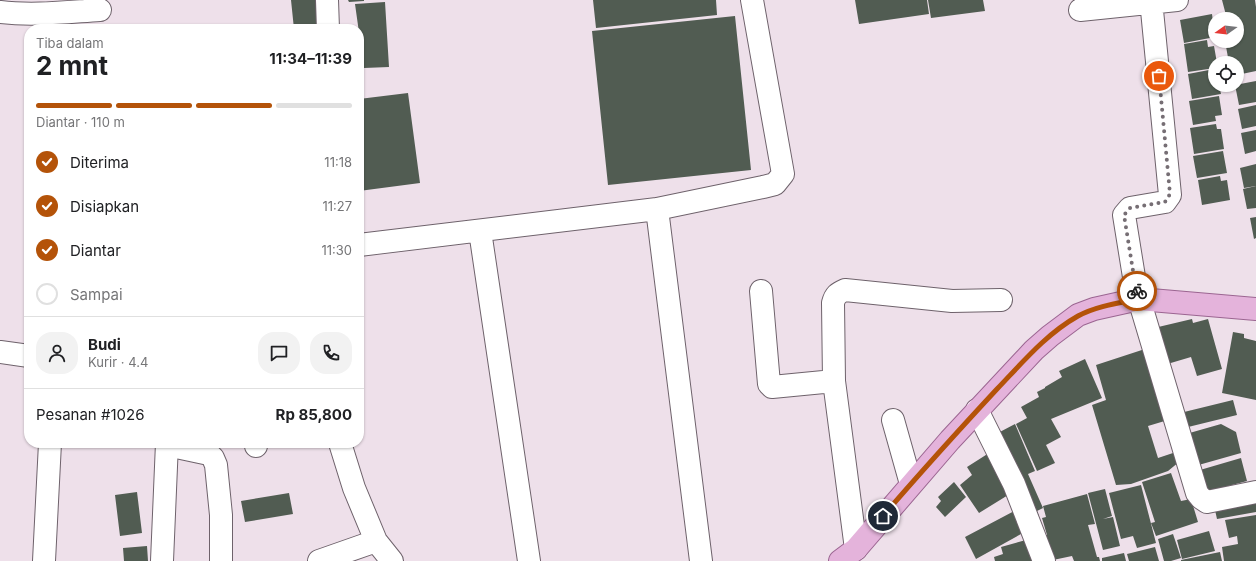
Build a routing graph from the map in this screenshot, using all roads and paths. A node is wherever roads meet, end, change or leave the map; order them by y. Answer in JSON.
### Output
{"nodes":[{"id":1,"x":327,"y":0,"type":"edge"},
{"id":2,"x":752,"y":0,"type":"edge"},
{"id":3,"x":1177,"y":0,"type":"edge"},
{"id":4,"x":1152,"y":1,"type":"edge"},
{"id":5,"x":100,"y":10,"type":"dead end"},
{"id":6,"x":1080,"y":10,"type":"dead end"},
{"id":7,"x":0,"y":12,"type":"edge"},
{"id":8,"x":328,"y":24,"type":"edge"},
{"id":9,"x":657,"y":208,"type":"junction"},
{"id":10,"x":480,"y":231,"type":"junction"},
{"id":11,"x":364,"y":245,"type":"edge"},
{"id":12,"x":761,"y":291,"type":"dead end"},
{"id":13,"x":1139,"y":299,"type":"junction"},
{"id":14,"x":1001,"y":300,"type":"dead end"},
{"id":15,"x":1256,"y":309,"type":"edge"},
{"id":16,"x":0,"y":352,"type":"edge"},
{"id":17,"x":24,"y":355,"type":"edge"},
{"id":18,"x":834,"y":381,"type":"junction"},
{"id":19,"x":977,"y":410,"type":"junction"},
{"id":20,"x":893,"y":420,"type":"dead end"},
{"id":21,"x":50,"y":448,"type":"edge"},
{"id":22,"x":167,"y":448,"type":"edge"},
{"id":23,"x":183,"y":448,"type":"edge"},
{"id":24,"x":342,"y":448,"type":"edge"},
{"id":25,"x":911,"y":484,"type":"junction"},
{"id":26,"x":1256,"y":492,"type":"edge"},
{"id":27,"x":376,"y":541,"type":"junction"},
{"id":28,"x":848,"y":555,"type":"edge"},
{"id":29,"x":44,"y":561,"type":"edge"},
{"id":30,"x":162,"y":561,"type":"edge"},
{"id":31,"x":220,"y":561,"type":"edge"},
{"id":32,"x":319,"y":561,"type":"edge"},
{"id":33,"x":392,"y":561,"type":"edge"},
{"id":34,"x":529,"y":561,"type":"edge"},
{"id":35,"x":701,"y":561,"type":"edge"},
{"id":36,"x":1044,"y":561,"type":"edge"}],
"edges":[{"from":1,"to":8,"type":"street"},
{"from":2,"to":9,"type":"street"},
{"from":3,"to":4,"type":"street"},
{"from":4,"to":6,"type":"street"},
{"from":4,"to":13,"type":"street"},
{"from":5,"to":7,"type":"street"},
{"from":9,"to":10,"type":"street"},
{"from":9,"to":35,"type":"street"},
{"from":10,"to":11,"type":"street"},
{"from":10,"to":34,"type":"street"},
{"from":12,"to":18,"type":"street"},
{"from":13,"to":15,"type":"main road"},
{"from":13,"to":19,"type":"main road"},
{"from":13,"to":26,"type":"street"},
{"from":14,"to":18,"type":"street"},
{"from":16,"to":17,"type":"street"},
{"from":18,"to":28,"type":"street"},
{"from":19,"to":25,"type":"main road"},
{"from":19,"to":36,"type":"street"},
{"from":20,"to":25,"type":"street"},
{"from":21,"to":29,"type":"street"},
{"from":22,"to":30,"type":"street"},
{"from":23,"to":31,"type":"street"},
{"from":24,"to":27,"type":"street"},
{"from":25,"to":28,"type":"main road"},
{"from":27,"to":32,"type":"street"},
{"from":27,"to":33,"type":"street"}]}
